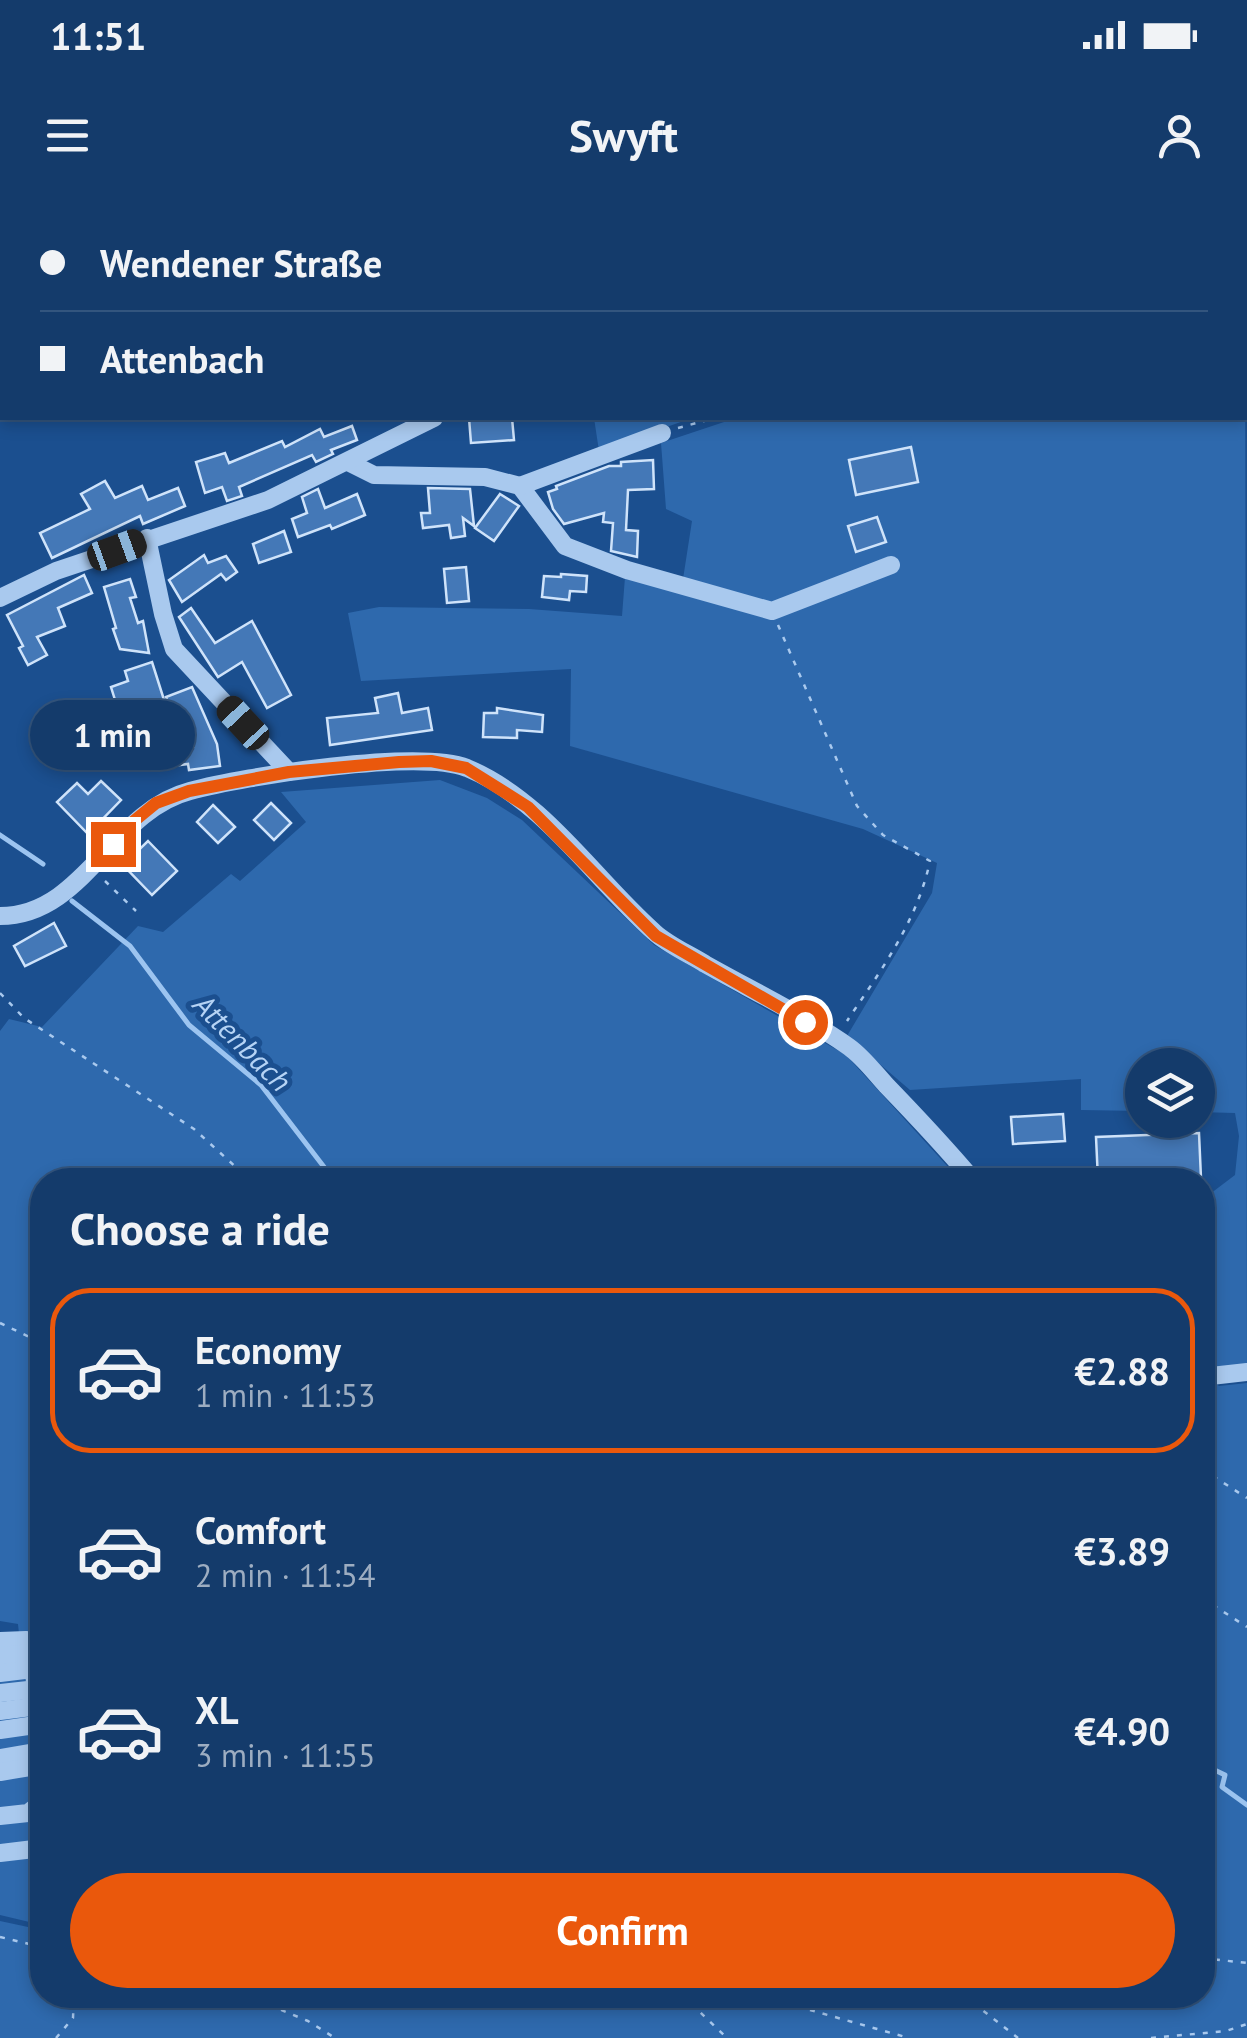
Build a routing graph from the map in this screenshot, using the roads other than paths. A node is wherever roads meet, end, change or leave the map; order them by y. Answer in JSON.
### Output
{"nodes":[{"id":1,"x":430,"y":420,"type":"edge"},
{"id":2,"x":662,"y":433,"type":"road end"},
{"id":3,"x":348,"y":462,"type":"junction"},
{"id":4,"x":520,"y":486,"type":"junction"},
{"id":5,"x":147,"y":538,"type":"junction"},
{"id":6,"x":891,"y":565,"type":"dead end"},
{"id":7,"x":0,"y":598,"type":"edge"},
{"id":8,"x":289,"y":772,"type":"junction"},
{"id":9,"x":0,"y":916,"type":"edge"},
{"id":10,"x":962,"y":1168,"type":"edge"},
{"id":11,"x":1247,"y":1372,"type":"edge"},
{"id":12,"x":1215,"y":1376,"type":"edge"},
{"id":13,"x":0,"y":1641,"type":"edge"},
{"id":14,"x":30,"y":1653,"type":"edge"},
{"id":15,"x":0,"y":1656,"type":"edge"},
{"id":16,"x":30,"y":1660,"type":"edge"},
{"id":17,"x":30,"y":1660,"type":"edge"},
{"id":18,"x":30,"y":1661,"type":"edge"},
{"id":19,"x":0,"y":1664,"type":"edge"},
{"id":20,"x":0,"y":1673,"type":"edge"},
{"id":21,"x":0,"y":1693,"type":"edge"},
{"id":22,"x":30,"y":1708,"type":"edge"},
{"id":23,"x":0,"y":1711,"type":"edge"},
{"id":24,"x":30,"y":1712,"type":"edge"},
{"id":25,"x":30,"y":1717,"type":"edge"},
{"id":26,"x":0,"y":1730,"type":"edge"},
{"id":27,"x":30,"y":1754,"type":"edge"},
{"id":28,"x":0,"y":1758,"type":"edge"},
{"id":29,"x":30,"y":1767,"type":"edge"},
{"id":30,"x":0,"y":1772,"type":"edge"},
{"id":31,"x":30,"y":1811,"type":"edge"},
{"id":32,"x":0,"y":1816,"type":"edge"},
{"id":33,"x":30,"y":1850,"type":"edge"},
{"id":34,"x":0,"y":1853,"type":"edge"}],
"edges":[{"from":1,"to":3,"type":"street"},
{"from":2,"to":4,"type":"street"},
{"from":3,"to":4,"type":"street"},
{"from":3,"to":5,"type":"street"},
{"from":4,"to":6,"type":"street"},
{"from":5,"to":7,"type":"street"},
{"from":5,"to":8,"type":"street"},
{"from":8,"to":9,"type":"street"},
{"from":8,"to":10,"type":"street"},
{"from":11,"to":12,"type":"street"},
{"from":13,"to":14,"type":"street"},
{"from":15,"to":16,"type":"street"},
{"from":17,"to":19,"type":"street"},
{"from":18,"to":20,"type":"street"},
{"from":21,"to":22,"type":"street"},
{"from":23,"to":24,"type":"street"},
{"from":25,"to":26,"type":"street"},
{"from":27,"to":28,"type":"street"},
{"from":29,"to":30,"type":"street"},
{"from":31,"to":32,"type":"street"},
{"from":33,"to":34,"type":"street"}]}
